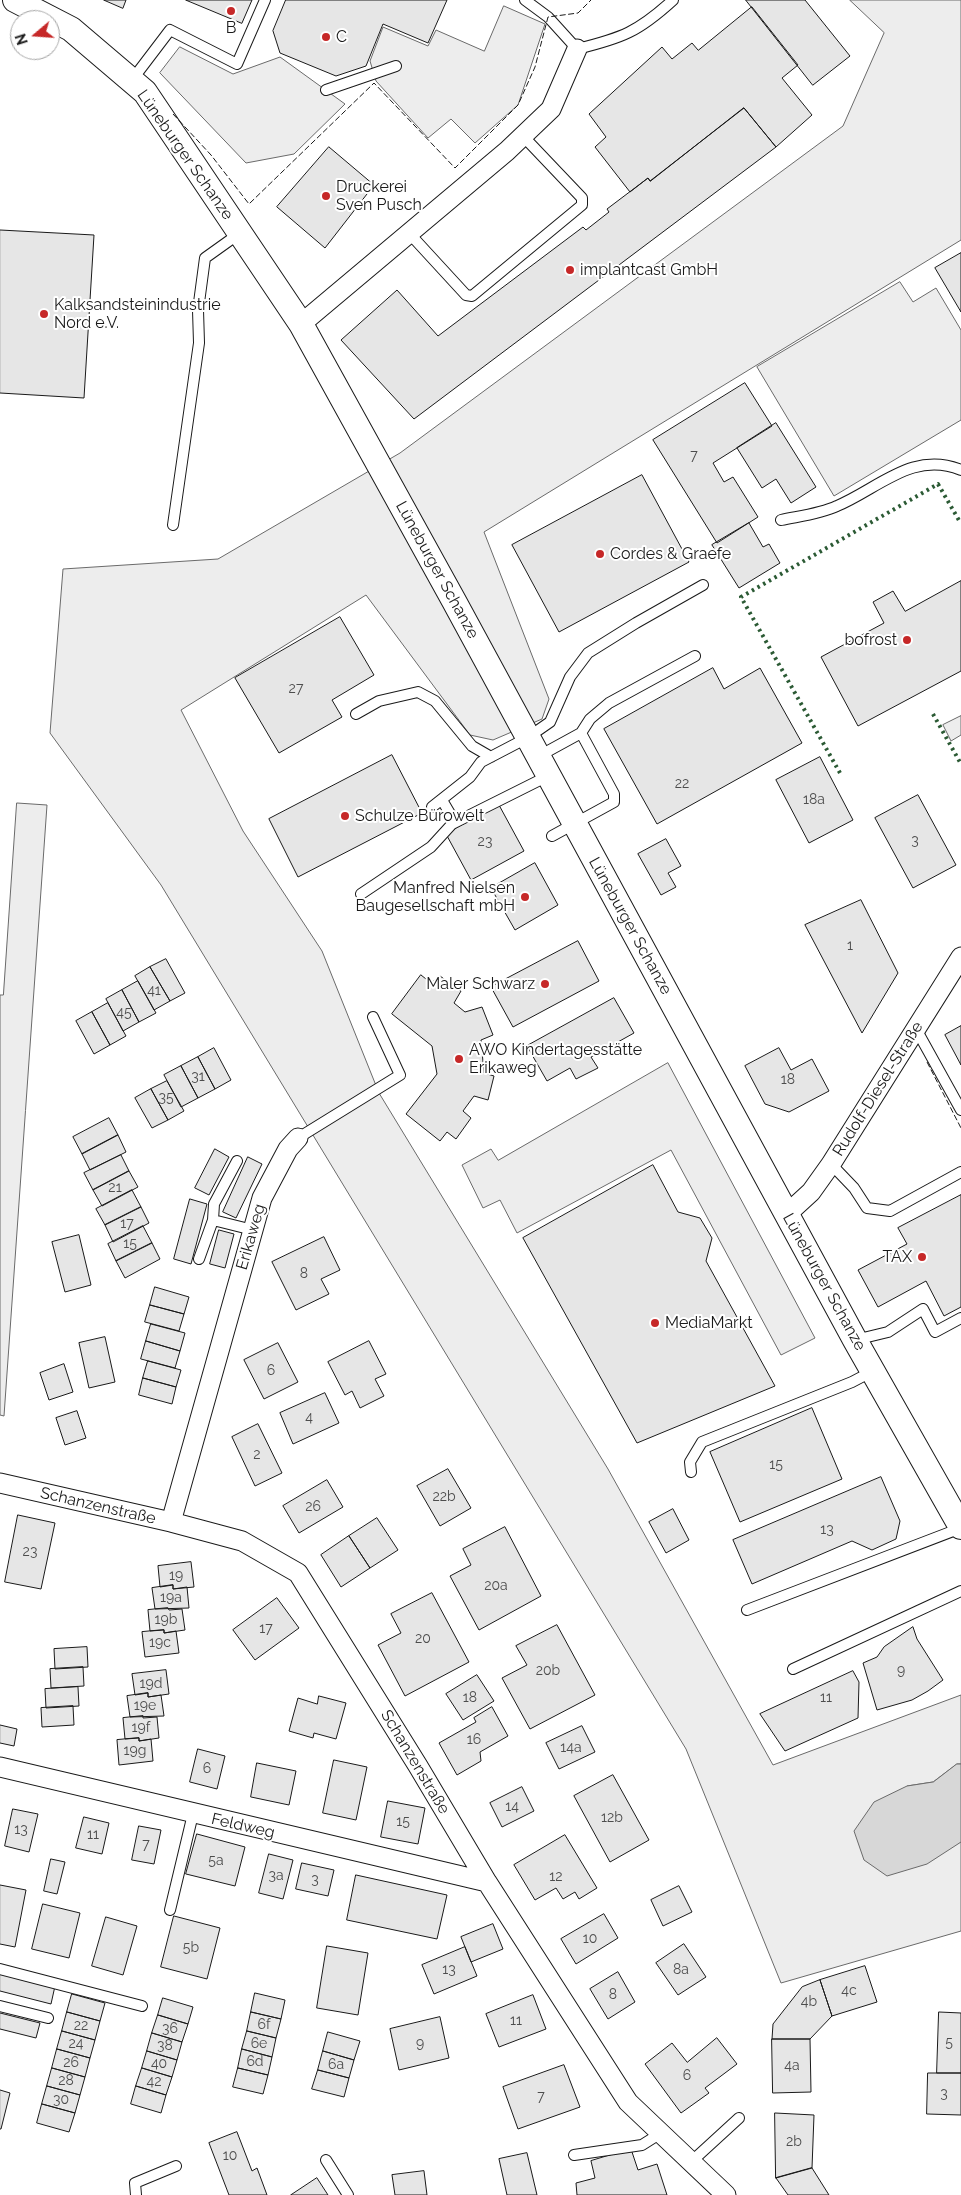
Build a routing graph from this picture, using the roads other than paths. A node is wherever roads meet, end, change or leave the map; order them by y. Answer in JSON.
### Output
{"nodes":[{"id":1,"x":15,"y":0,"type":"edge"},
{"id":2,"x":266,"y":0,"type":"edge"},
{"id":3,"x":525,"y":0,"type":"edge"},
{"id":4,"x":673,"y":0,"type":"edge"},
{"id":5,"x":577,"y":49,"type":"junction"},
{"id":6,"x":396,"y":66,"type":"dead end"},
{"id":7,"x":132,"y":80,"type":"junction"},
{"id":8,"x":326,"y":90,"type":"dead end"},
{"id":9,"x":523,"y":136,"type":"junction"},
{"id":10,"x":240,"y":233,"type":"junction"},
{"id":11,"x":409,"y":233,"type":"junction"},
{"id":12,"x":301,"y":324,"type":"junction"},
{"id":13,"x":961,"y":470,"type":"edge"},
{"id":14,"x":781,"y":520,"type":"dead end"},
{"id":15,"x":173,"y":525,"type":"dead end"},
{"id":16,"x":704,"y":585,"type":"dead end"},
{"id":17,"x":695,"y":656,"type":"dead end"},
{"id":18,"x":356,"y":714,"type":"dead end"},
{"id":19,"x":581,"y":733,"type":"junction"},
{"id":20,"x":491,"y":757,"type":"junction"},
{"id":21,"x":538,"y":757,"type":"junction"},
{"id":22,"x":442,"y":800,"type":"junction"},
{"id":23,"x":432,"y":807,"type":"dead end"},
{"id":24,"x":452,"y":824,"type":"junction"},
{"id":25,"x":574,"y":825,"type":"junction"},
{"id":26,"x":552,"y":836,"type":"dead end"},
{"id":27,"x":361,"y":894,"type":"dead end"},
{"id":28,"x":961,"y":957,"type":"edge"},
{"id":29,"x":373,"y":1017,"type":"dead end"},
{"id":30,"x":916,"y":1028,"type":"junction"},
{"id":31,"x":961,"y":1110,"type":"edge"},
{"id":32,"x":298,"y":1138,"type":"joint"},
{"id":33,"x":237,"y":1161,"type":"dead end"},
{"id":34,"x":832,"y":1164,"type":"junction"},
{"id":35,"x":961,"y":1172,"type":"edge"},
{"id":36,"x":787,"y":1214,"type":"junction"},
{"id":37,"x":213,"y":1220,"type":"junction"},
{"id":38,"x":253,"y":1230,"type":"junction"},
{"id":39,"x":199,"y":1259,"type":"dead end"},
{"id":40,"x":961,"y":1318,"type":"edge"},
{"id":41,"x":856,"y":1340,"type":"junction"},
{"id":42,"x":873,"y":1371,"type":"junction"},
{"id":43,"x":691,"y":1472,"type":"dead end"},
{"id":44,"x":0,"y":1483,"type":"edge"},
{"id":45,"x":171,"y":1522,"type":"junction"},
{"id":46,"x":961,"y":1527,"type":"edge"},
{"id":47,"x":961,"y":1591,"type":"edge"},
{"id":48,"x":747,"y":1610,"type":"dead end"},
{"id":49,"x":793,"y":1669,"type":"dead end"},
{"id":50,"x":2,"y":1773,"type":"edge"},
{"id":51,"x":193,"y":1814,"type":"junction"},
{"id":52,"x":486,"y":1882,"type":"junction"},
{"id":53,"x":170,"y":1910,"type":"dead end"},
{"id":54,"x":0,"y":1969,"type":"edge"},
{"id":55,"x":0,"y":2006,"type":"edge"},
{"id":56,"x":142,"y":2006,"type":"dead end"},
{"id":57,"x":48,"y":2018,"type":"dead end"},
{"id":58,"x":738,"y":2118,"type":"dead end"},
{"id":59,"x":660,"y":2132,"type":"junction"},
{"id":60,"x":574,"y":2155,"type":"dead end"},
{"id":61,"x":326,"y":2160,"type":"dead end"},
{"id":62,"x":691,"y":2162,"type":"junction"},
{"id":63,"x":176,"y":2166,"type":"dead end"},
{"id":64,"x":136,"y":2195,"type":"edge"},
{"id":65,"x":348,"y":2195,"type":"edge"},
{"id":66,"x":726,"y":2195,"type":"edge"}],
"edges":[{"from":1,"to":7,"type":"street","name":"Lüneburger Schanze"},
{"from":2,"to":7,"type":"lane"},
{"from":3,"to":5,"type":"lane"},
{"from":4,"to":5,"type":"lane"},
{"from":5,"to":9,"type":"street"},
{"from":6,"to":8,"type":"lane"},
{"from":7,"to":10,"type":"street","name":"Lüneburger Schanze"},
{"from":9,"to":11,"type":"street"},
{"from":9,"to":11,"type":"lane"},
{"from":10,"to":12,"type":"street","name":"Lüneburger Schanze"},
{"from":10,"to":15,"type":"lane"},
{"from":11,"to":12,"type":"street"},
{"from":12,"to":21,"type":"street","name":"Lüneburger Schanze"},
{"from":13,"to":14,"type":"lane"},
{"from":16,"to":21,"type":"lane"},
{"from":17,"to":19,"type":"lane"},
{"from":18,"to":20,"type":"lane"},
{"from":19,"to":21,"type":"lane"},
{"from":19,"to":25,"type":"lane"},
{"from":20,"to":21,"type":"lane"},
{"from":20,"to":22,"type":"lane"},
{"from":21,"to":24,"type":"lane"},
{"from":21,"to":25,"type":"street","name":"Lüneburger Schanze"},
{"from":22,"to":23,"type":"lane"},
{"from":22,"to":24,"type":"lane"},
{"from":24,"to":27,"type":"lane"},
{"from":25,"to":26,"type":"lane"},
{"from":25,"to":36,"type":"street","name":"Lüneburger Schanze"},
{"from":28,"to":30,"type":"street","name":"Rudolf-Diesel-Straße"},
{"from":29,"to":32,"type":"lane","name":"Erikaweg"},
{"from":30,"to":31,"type":"lane"},
{"from":30,"to":34,"type":"street","name":"Rudolf-Diesel-Straße"},
{"from":32,"to":38,"type":"street","name":"Erikaweg"},
{"from":33,"to":37,"type":"lane"},
{"from":34,"to":35,"type":"lane"},
{"from":34,"to":36,"type":"street","name":"Rudolf-Diesel-Straße"},
{"from":36,"to":41,"type":"street","name":"Lüneburger Schanze"},
{"from":37,"to":38,"type":"lane"},
{"from":37,"to":39,"type":"lane"},
{"from":38,"to":45,"type":"street","name":"Erikaweg"},
{"from":40,"to":41,"type":"lane"},
{"from":41,"to":42,"type":"street","name":"Lüneburger Schanze"},
{"from":42,"to":43,"type":"lane"},
{"from":42,"to":46,"type":"street","name":"Lüneburger Schanze"},
{"from":44,"to":45,"type":"street","name":"Schanzenstraße"},
{"from":45,"to":52,"type":"street","name":"Schanzenstraße"},
{"from":46,"to":48,"type":"lane"},
{"from":47,"to":49,"type":"lane"},
{"from":50,"to":51,"type":"street","name":"Feldweg"},
{"from":51,"to":52,"type":"street","name":"Feldweg"},
{"from":51,"to":53,"type":"lane"},
{"from":52,"to":59,"type":"street","name":"Schanzenstraße"},
{"from":54,"to":56,"type":"lane"},
{"from":55,"to":57,"type":"lane"},
{"from":58,"to":62,"type":"lane"},
{"from":59,"to":60,"type":"lane"},
{"from":59,"to":62,"type":"street","name":"Schanzenstraße"},
{"from":61,"to":65,"type":"lane"},
{"from":62,"to":66,"type":"street","name":"Schanzenstraße"},
{"from":63,"to":64,"type":"lane"}]}
